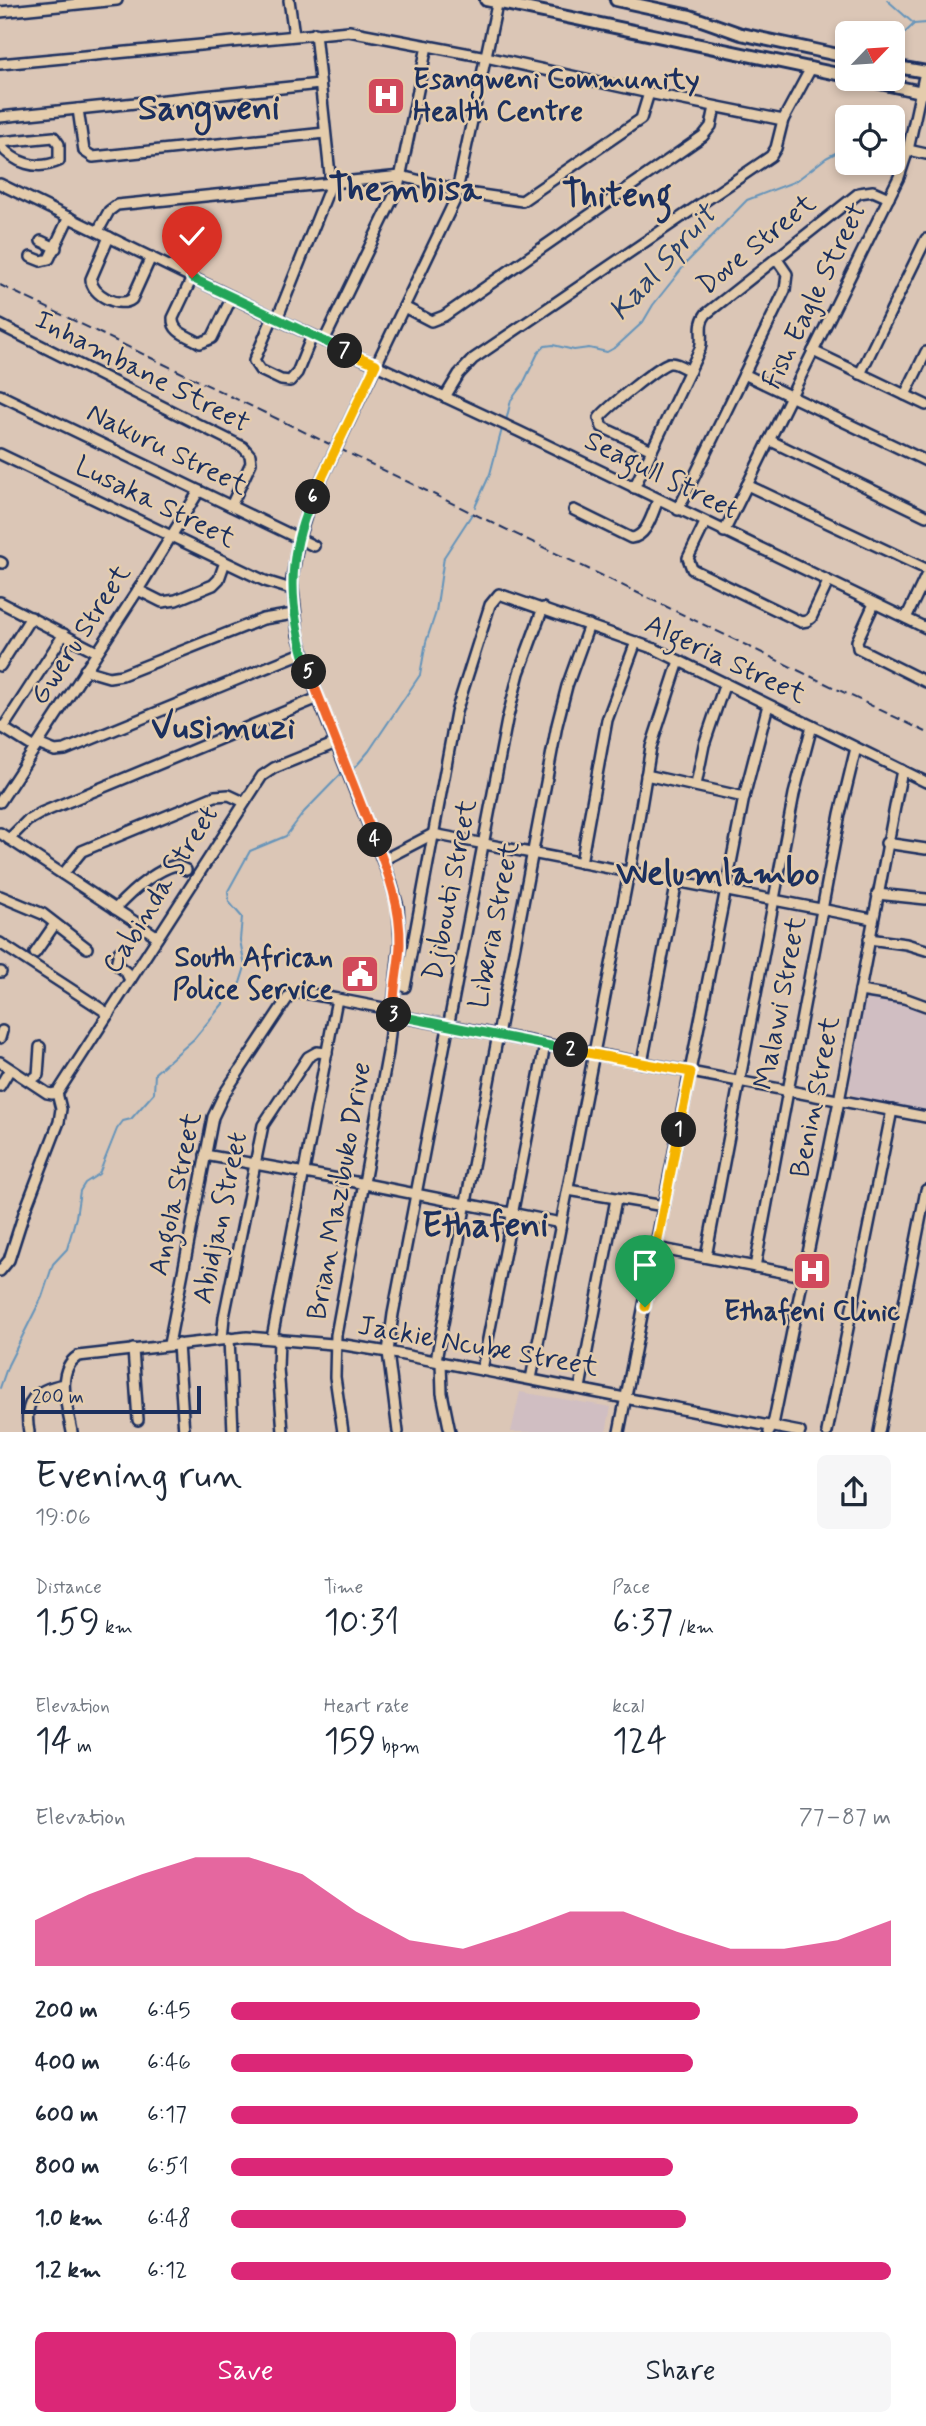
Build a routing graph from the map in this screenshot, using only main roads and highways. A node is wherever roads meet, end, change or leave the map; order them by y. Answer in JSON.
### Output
{"nodes":[{"id":1,"x":616,"y":0,"type":"edge"},
{"id":2,"x":494,"y":1,"type":"edge"},
{"id":3,"x":835,"y":54,"type":"edge"},
{"id":4,"x":905,"y":68,"type":"edge"},
{"id":5,"x":925,"y":72,"type":"edge"},
{"id":6,"x":835,"y":73,"type":"edge"},
{"id":7,"x":905,"y":88,"type":"edge"},
{"id":8,"x":924,"y":92,"type":"edge"}],
"edges":[{"from":1,"to":3,"type":"main road"},
{"from":2,"to":6,"type":"main road"},
{"from":4,"to":5,"type":"main road"},
{"from":7,"to":8,"type":"main road"}]}
